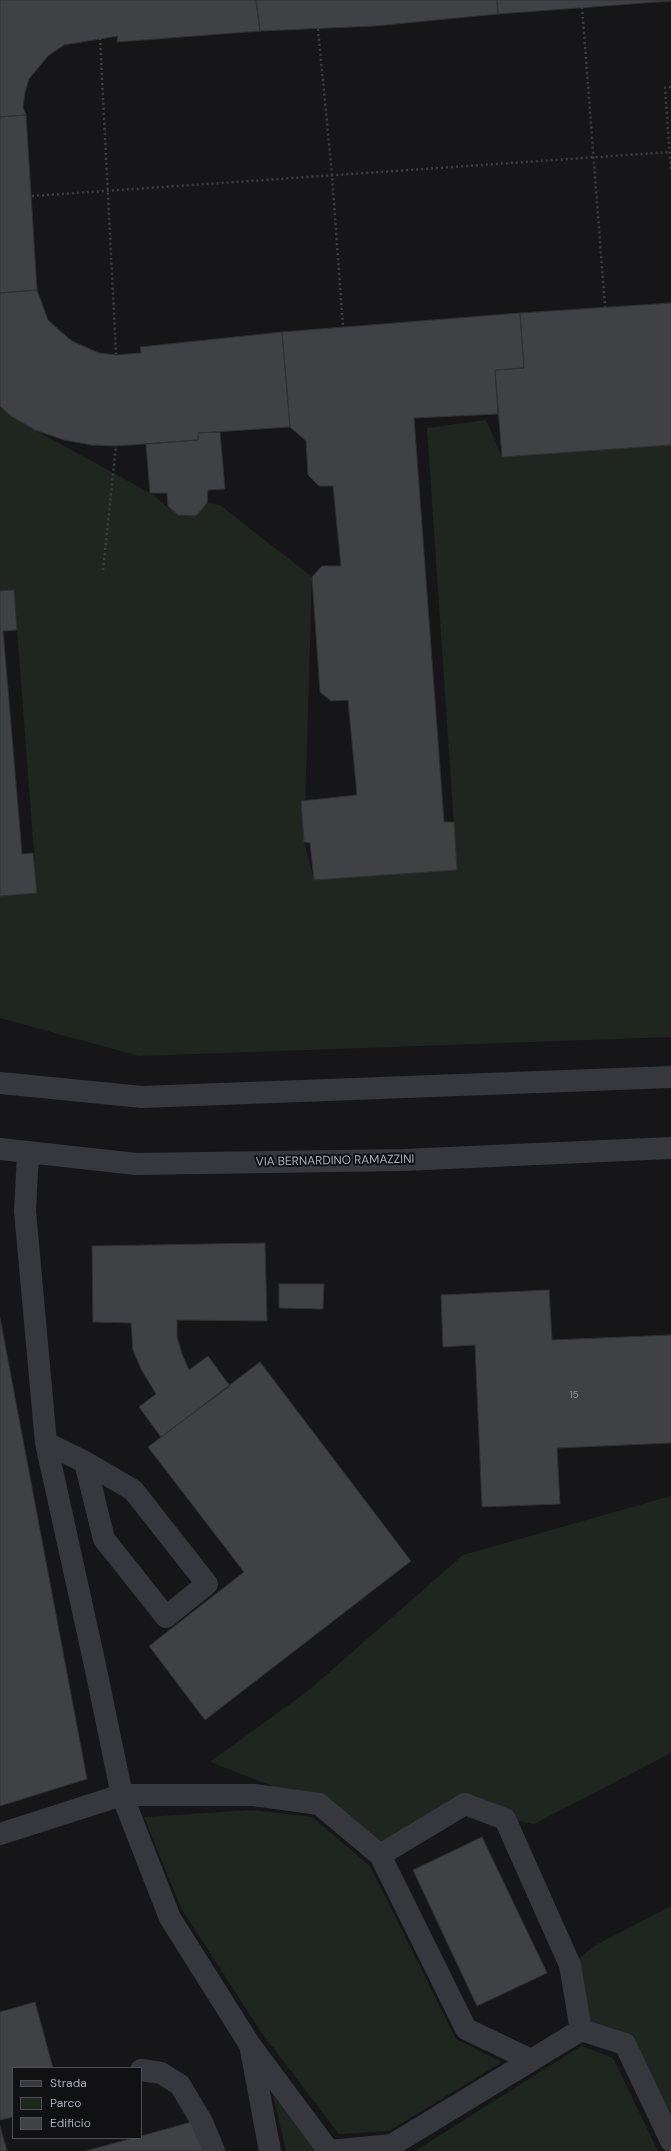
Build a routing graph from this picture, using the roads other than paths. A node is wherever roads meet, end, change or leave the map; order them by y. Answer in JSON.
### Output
{"nodes":[{"id":1,"x":671,"y":1077,"type":"edge"},
{"id":2,"x":0,"y":1083,"type":"edge"},
{"id":3,"x":671,"y":1148,"type":"edge"},
{"id":4,"x":0,"y":1149,"type":"edge"},
{"id":5,"x":28,"y":1153,"type":"junction"},
{"id":6,"x":46,"y":1443,"type":"junction"},
{"id":7,"x":85,"y":1462,"type":"junction"},
{"id":8,"x":122,"y":1795,"type":"junction"},
{"id":9,"x":0,"y":1834,"type":"edge"},
{"id":10,"x":380,"y":1855,"type":"junction"},
{"id":11,"x":581,"y":2030,"type":"junction"},
{"id":12,"x":250,"y":2045,"type":"junction"},
{"id":13,"x":531,"y":2060,"type":"junction"},
{"id":14,"x":142,"y":2070,"type":"edge"},
{"id":15,"x":671,"y":2141,"type":"edge"},
{"id":16,"x":214,"y":2151,"type":"edge"},
{"id":17,"x":270,"y":2151,"type":"edge"}],
"edges":[{"from":1,"to":2,"type":"street"},
{"from":3,"to":5,"type":"street","name":"VIA BERNARDINO RAMAZZINI"},
{"from":4,"to":5,"type":"street","name":"VIA BERNARDINO RAMAZZINI"},
{"from":5,"to":6,"type":"street"},
{"from":6,"to":7,"type":"street"},
{"from":6,"to":8,"type":"street"},
{"from":7,"to":7,"type":"street"},
{"from":8,"to":9,"type":"street"},
{"from":8,"to":10,"type":"street"},
{"from":8,"to":12,"type":"street"},
{"from":10,"to":11,"type":"street"},
{"from":10,"to":13,"type":"street"},
{"from":11,"to":13,"type":"street"},
{"from":11,"to":15,"type":"street"},
{"from":12,"to":13,"type":"street"},
{"from":12,"to":17,"type":"street"},
{"from":14,"to":16,"type":"street"}]}
